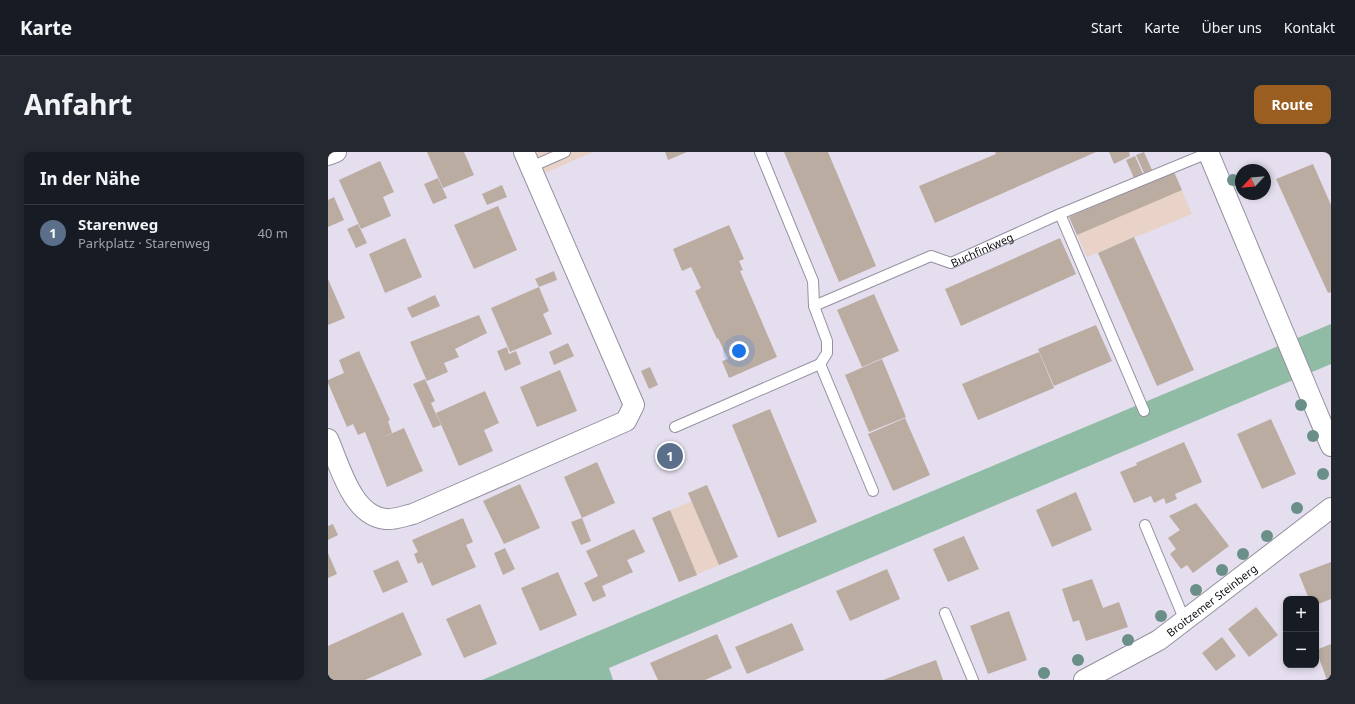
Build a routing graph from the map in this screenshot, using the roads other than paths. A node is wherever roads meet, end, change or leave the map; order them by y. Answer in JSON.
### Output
{"nodes":[{"id":1,"x":336,"y":152,"type":"edge"},
{"id":2,"x":565,"y":152,"type":"edge"},
{"id":3,"x":760,"y":152,"type":"edge"},
{"id":4,"x":1209,"y":152,"type":"edge"},
{"id":5,"x":328,"y":155,"type":"edge"},
{"id":6,"x":528,"y":159,"type":"edge"},
{"id":7,"x":1060,"y":214,"type":"junction"},
{"id":8,"x":814,"y":306,"type":"junction"},
{"id":9,"x":820,"y":364,"type":"junction"},
{"id":10,"x":1144,"y":411,"type":"dead end"},
{"id":11,"x":675,"y":426,"type":"dead end"},
{"id":12,"x":328,"y":438,"type":"edge"},
{"id":13,"x":1331,"y":446,"type":"edge"},
{"id":14,"x":873,"y":491,"type":"dead end"},
{"id":15,"x":1331,"y":508,"type":"edge"},
{"id":16,"x":1145,"y":525,"type":"dead end"},
{"id":17,"x":945,"y":614,"type":"dead end"},
{"id":18,"x":1185,"y":621,"type":"junction"},
{"id":19,"x":973,"y":680,"type":"edge"},
{"id":20,"x":1084,"y":680,"type":"edge"}],
"edges":[{"from":1,"to":5,"type":"street"},
{"from":2,"to":6,"type":"lane"},
{"from":3,"to":8,"type":"lane"},
{"from":4,"to":7,"type":"lane","name":"Buchfinkweg"},
{"from":4,"to":13,"type":"street","name":"Buchfinkweg"},
{"from":6,"to":12,"type":"street"},
{"from":7,"to":8,"type":"lane","name":"Buchfinkweg"},
{"from":7,"to":10,"type":"lane"},
{"from":8,"to":9,"type":"lane"},
{"from":9,"to":11,"type":"lane"},
{"from":9,"to":14,"type":"lane"},
{"from":15,"to":18,"type":"street","name":"Broitzemer Steinberg"},
{"from":16,"to":18,"type":"lane"},
{"from":17,"to":19,"type":"lane"},
{"from":18,"to":20,"type":"street","name":"Broitzemer Steinberg"}]}
